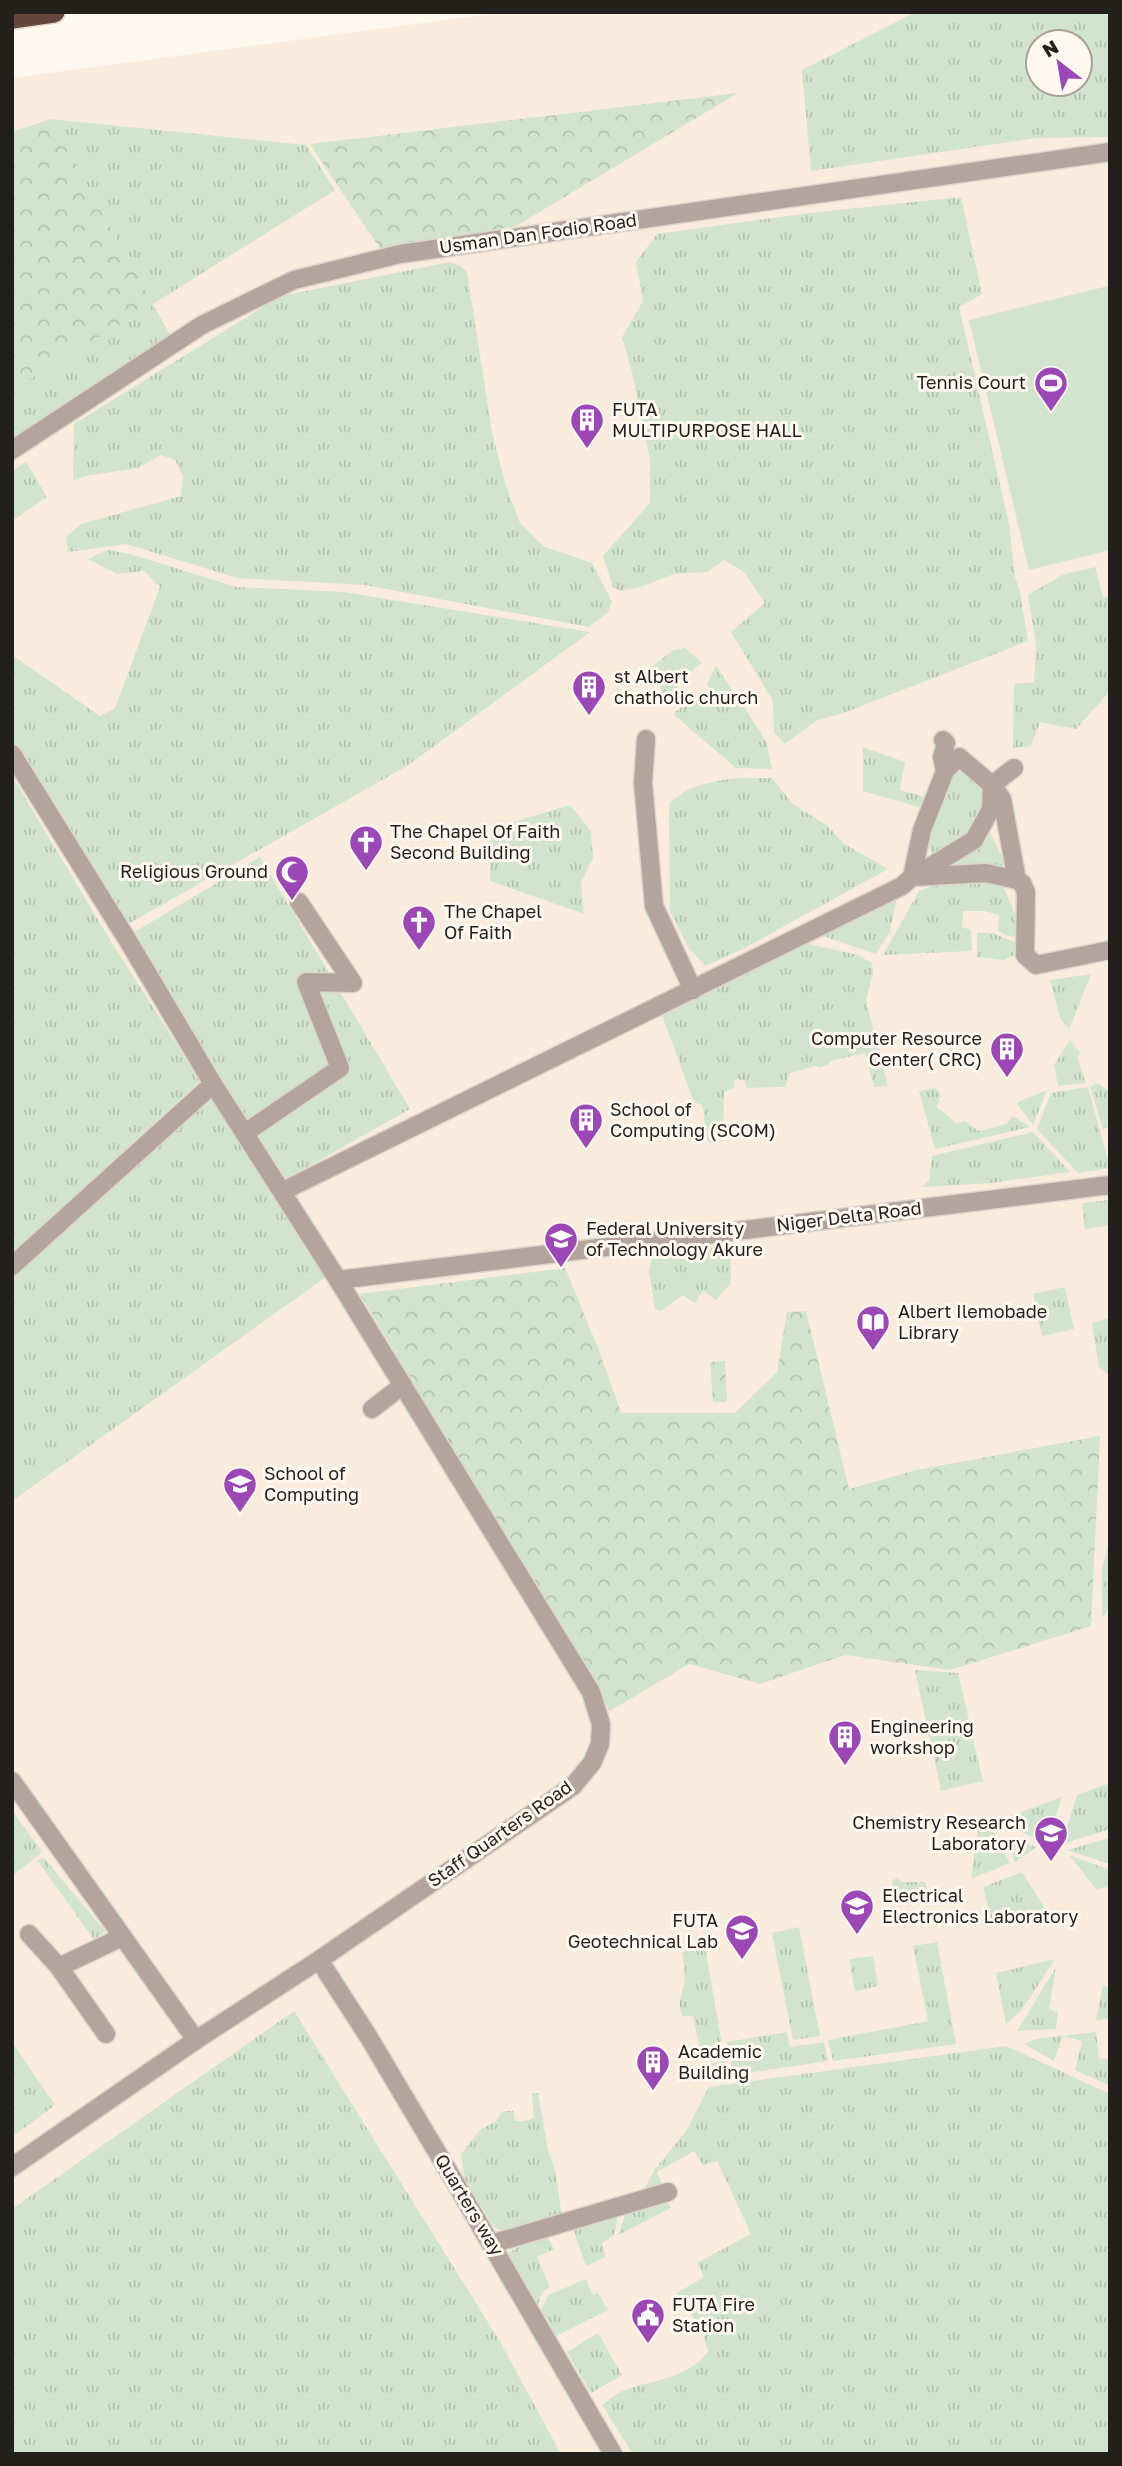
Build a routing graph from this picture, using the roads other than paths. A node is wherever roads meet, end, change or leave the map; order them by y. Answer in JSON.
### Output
{"nodes":[{"id":1,"x":54,"y":12,"type":"edge"},
{"id":2,"x":12,"y":18,"type":"edge"},
{"id":3,"x":1110,"y":152,"type":"edge"},
{"id":4,"x":12,"y":450,"type":"edge"},
{"id":5,"x":646,"y":739,"type":"dead end"},
{"id":6,"x":943,"y":740,"type":"dead end"},
{"id":7,"x":12,"y":754,"type":"edge"},
{"id":8,"x":1014,"y":768,"type":"dead end"},
{"id":9,"x":945,"y":771,"type":"junction"},
{"id":10,"x":992,"y":785,"type":"junction"},
{"id":11,"x":912,"y":877,"type":"junction"},
{"id":12,"x":1017,"y":880,"type":"junction"},
{"id":13,"x":299,"y":902,"type":"dead end"},
{"id":14,"x":1110,"y":950,"type":"edge"},
{"id":15,"x":693,"y":989,"type":"junction"},
{"id":16,"x":213,"y":1084,"type":"junction"},
{"id":17,"x":245,"y":1133,"type":"junction"},
{"id":18,"x":1110,"y":1185,"type":"edge"},
{"id":19,"x":283,"y":1191,"type":"junction"},
{"id":20,"x":12,"y":1266,"type":"edge"},
{"id":21,"x":338,"y":1280,"type":"junction"},
{"id":22,"x":403,"y":1385,"type":"junction"},
{"id":23,"x":372,"y":1409,"type":"dead end"},
{"id":24,"x":12,"y":1781,"type":"edge"},
{"id":25,"x":29,"y":1934,"type":"dead end"},
{"id":26,"x":122,"y":1937,"type":"junction"},
{"id":27,"x":319,"y":1960,"type":"junction"},
{"id":28,"x":59,"y":1967,"type":"junction"},
{"id":29,"x":106,"y":2034,"type":"dead end"},
{"id":30,"x":196,"y":2040,"type":"junction"},
{"id":31,"x":12,"y":2167,"type":"edge"},
{"id":32,"x":668,"y":2192,"type":"dead end"},
{"id":33,"x":491,"y":2244,"type":"junction"},
{"id":34,"x":613,"y":2454,"type":"edge"}],
"edges":[{"from":1,"to":2,"type":"highway"},
{"from":3,"to":4,"type":"street","name":"Usman Dan Fodio Road"},
{"from":5,"to":15,"type":"street"},
{"from":6,"to":9,"type":"street"},
{"from":7,"to":16,"type":"street","name":"Staff Quarters Road"},
{"from":8,"to":10,"type":"street"},
{"from":9,"to":10,"type":"street"},
{"from":9,"to":11,"type":"street"},
{"from":10,"to":11,"type":"street"},
{"from":10,"to":12,"type":"street"},
{"from":11,"to":12,"type":"street"},
{"from":11,"to":15,"type":"street"},
{"from":12,"to":14,"type":"street"},
{"from":13,"to":17,"type":"street"},
{"from":15,"to":19,"type":"street"},
{"from":16,"to":17,"type":"street","name":"Staff Quarters Road"},
{"from":16,"to":20,"type":"street"},
{"from":17,"to":19,"type":"street","name":"Staff Quarters Road"},
{"from":18,"to":21,"type":"street","name":"Niger Delta Road"},
{"from":19,"to":21,"type":"street","name":"Staff Quarters Road"},
{"from":21,"to":22,"type":"street","name":"Staff Quarters Road"},
{"from":22,"to":23,"type":"street"},
{"from":22,"to":27,"type":"street","name":"Staff Quarters Road"},
{"from":24,"to":26,"type":"street"},
{"from":25,"to":28,"type":"street"},
{"from":26,"to":28,"type":"street"},
{"from":26,"to":30,"type":"street"},
{"from":27,"to":30,"type":"street","name":"Staff Quarters Road"},
{"from":27,"to":33,"type":"street","name":"Quarters way"},
{"from":28,"to":29,"type":"street"},
{"from":30,"to":31,"type":"street","name":"Staff Quarters Road"},
{"from":32,"to":33,"type":"street"},
{"from":33,"to":34,"type":"street","name":"Quarters way"}]}
